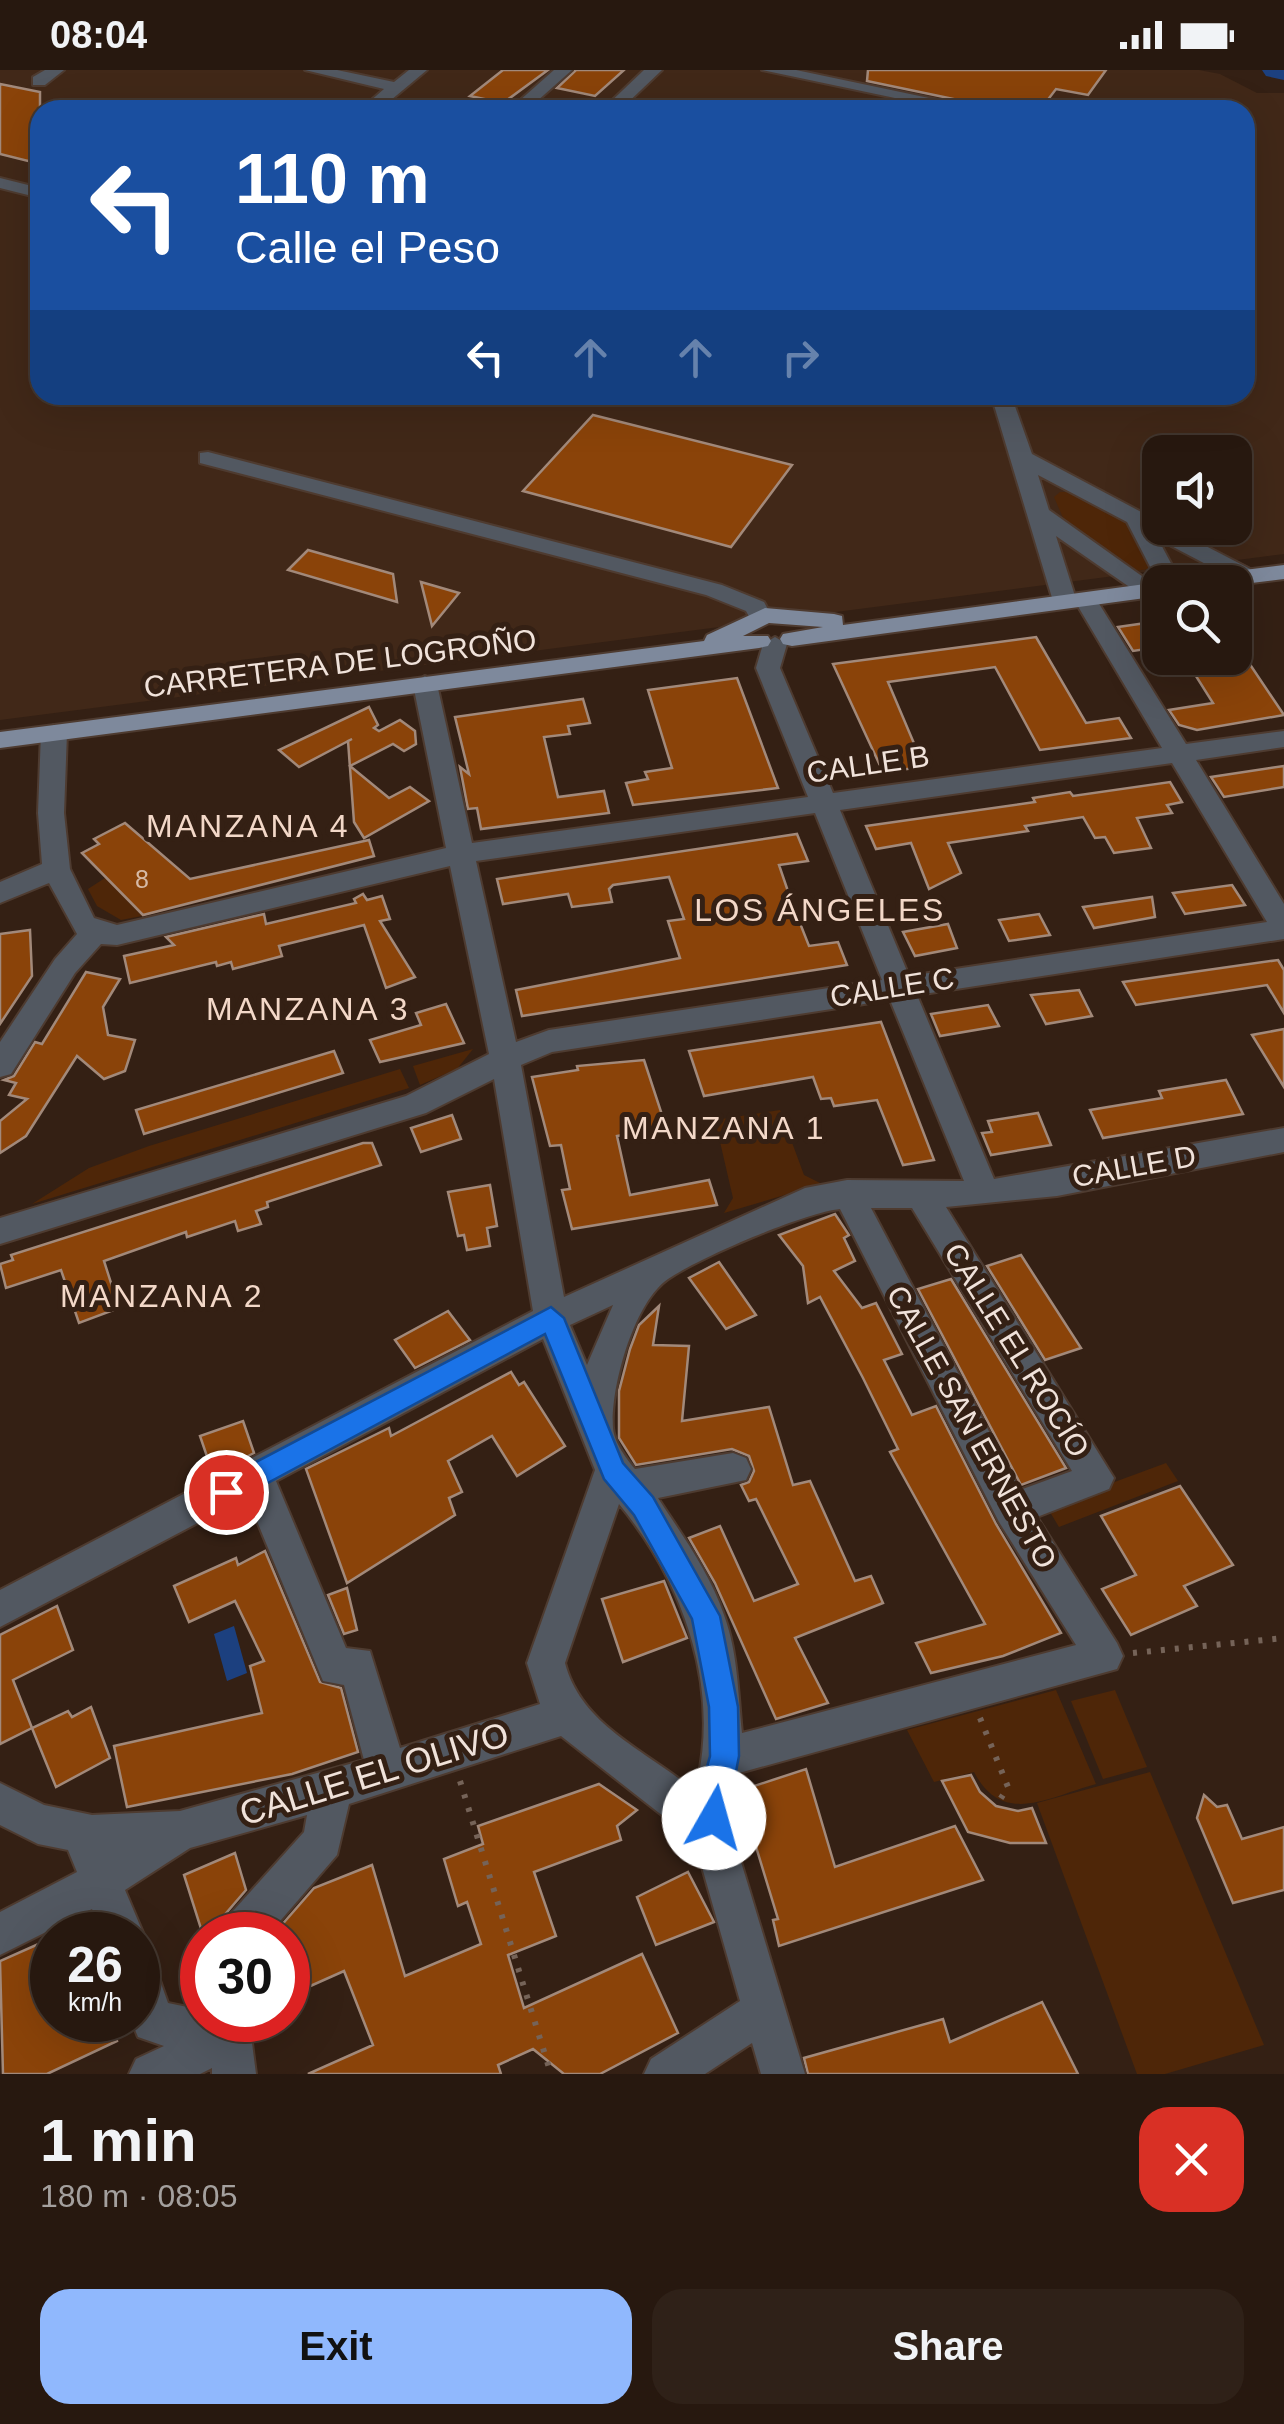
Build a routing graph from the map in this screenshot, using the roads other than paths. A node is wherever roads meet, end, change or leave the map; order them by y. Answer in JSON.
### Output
{"nodes":[{"id":1,"x":56,"y":70,"type":"edge"},
{"id":2,"x":313,"y":70,"type":"edge"},
{"id":3,"x":418,"y":70,"type":"edge"},
{"id":4,"x":564,"y":70,"type":"edge"},
{"id":5,"x":654,"y":70,"type":"edge"},
{"id":6,"x":770,"y":70,"type":"edge"},
{"id":7,"x":39,"y":81,"type":"dead end"},
{"id":8,"x":396,"y":87,"type":"junction"},
{"id":9,"x":380,"y":100,"type":"edge"},
{"id":10,"x":529,"y":100,"type":"edge"},
{"id":11,"x":621,"y":100,"type":"edge"},
{"id":12,"x":913,"y":100,"type":"edge"},
{"id":13,"x":0,"y":183,"type":"edge"},
{"id":14,"x":30,"y":190,"type":"edge"},
{"id":15,"x":1004,"y":405,"type":"edge"},
{"id":16,"x":208,"y":458,"type":"dead end"},
{"id":17,"x":1024,"y":459,"type":"junction"},
{"id":18,"x":1036,"y":512,"type":"junction"},
{"id":19,"x":1137,"y":520,"type":"junction"},
{"id":20,"x":1152,"y":565,"type":"edge"},
{"id":21,"x":1225,"y":565,"type":"edge"},
{"id":22,"x":1284,"y":572,"type":"edge"},
{"id":23,"x":1142,"y":576,"type":"edge"},
{"id":24,"x":1252,"y":576,"type":"edge"},
{"id":25,"x":1142,"y":590,"type":"edge"},
{"id":26,"x":1075,"y":600,"type":"junction"},
{"id":27,"x":771,"y":630,"type":"junction"},
{"id":28,"x":427,"y":693,"type":"junction"},
{"id":29,"x":54,"y":733,"type":"junction"},
{"id":30,"x":1284,"y":739,"type":"edge"},
{"id":31,"x":0,"y":740,"type":"edge"},
{"id":32,"x":1179,"y":753,"type":"junction"},
{"id":33,"x":825,"y":803,"type":"junction"},
{"id":34,"x":461,"y":854,"type":"junction"},
{"id":35,"x":56,"y":869,"type":"junction"},
{"id":36,"x":0,"y":893,"type":"edge"},
{"id":37,"x":1284,"y":928,"type":"edge"},
{"id":38,"x":94,"y":933,"type":"junction"},
{"id":39,"x":902,"y":986,"type":"junction"},
{"id":40,"x":503,"y":1056,"type":"junction"},
{"id":41,"x":0,"y":1066,"type":"edge"},
{"id":42,"x":1284,"y":1140,"type":"edge"},
{"id":43,"x":984,"y":1192,"type":"junction"},
{"id":44,"x":847,"y":1193,"type":"junction"},
{"id":45,"x":922,"y":1196,"type":"junction"},
{"id":46,"x":0,"y":1231,"type":"edge"},
{"id":47,"x":653,"y":1272,"type":"junction"},
{"id":48,"x":551,"y":1318,"type":"junction"},
{"id":49,"x":599,"y":1432,"type":"junction"},
{"id":50,"x":734,"y":1469,"type":"dead end"},
{"id":51,"x":256,"y":1476,"type":"junction"},
{"id":52,"x":620,"y":1479,"type":"junction"},
{"id":53,"x":1012,"y":1510,"type":"junction"},
{"id":54,"x":0,"y":1610,"type":"edge"},
{"id":55,"x":568,"y":1714,"type":"junction"},
{"id":56,"x":724,"y":1756,"type":"junction"},
{"id":57,"x":387,"y":1771,"type":"junction"},
{"id":58,"x":332,"y":1790,"type":"junction"},
{"id":59,"x":0,"y":1803,"type":"edge"},
{"id":60,"x":180,"y":1831,"type":"junction"},
{"id":61,"x":81,"y":1832,"type":"junction"},
{"id":62,"x":715,"y":1842,"type":"junction"},
{"id":63,"x":102,"y":1880,"type":"junction"},
{"id":64,"x":114,"y":1912,"type":"edge"},
{"id":65,"x":260,"y":1912,"type":"edge"},
{"id":66,"x":6,"y":1929,"type":"edge"},
{"id":67,"x":767,"y":2008,"type":"junction"},
{"id":68,"x":160,"y":2024,"type":"edge"},
{"id":69,"x":231,"y":2044,"type":"edge"},
{"id":70,"x":151,"y":2074,"type":"edge"},
{"id":71,"x":666,"y":2074,"type":"edge"},
{"id":72,"x":784,"y":2074,"type":"edge"}],
"edges":[{"from":1,"to":7,"type":"street"},
{"from":2,"to":8,"type":"street"},
{"from":3,"to":8,"type":"street"},
{"from":4,"to":10,"type":"street"},
{"from":5,"to":11,"type":"street"},
{"from":6,"to":12,"type":"street"},
{"from":8,"to":9,"type":"street"},
{"from":13,"to":14,"type":"street"},
{"from":15,"to":17,"type":"street"},
{"from":16,"to":27,"type":"street"},
{"from":17,"to":18,"type":"street"},
{"from":17,"to":19,"type":"street"},
{"from":18,"to":23,"type":"street"},
{"from":18,"to":26,"type":"street"},
{"from":19,"to":20,"type":"street"},
{"from":19,"to":21,"type":"street"},
{"from":22,"to":24,"type":"main road"},
{"from":25,"to":26,"type":"main road","name":"CARRETERA DE LOGROÑO"},
{"from":26,"to":27,"type":"main road","name":"CARRETERA DE LOGROÑO"},
{"from":26,"to":32,"type":"street"},
{"from":27,"to":28,"type":"main road","name":"CARRETERA DE LOGROÑO"},
{"from":27,"to":33,"type":"street"},
{"from":28,"to":29,"type":"main road","name":"CARRETERA DE LOGROÑO"},
{"from":28,"to":34,"type":"street"},
{"from":29,"to":31,"type":"main road","name":"CARRETERA DE LOGROÑO"},
{"from":29,"to":35,"type":"street"},
{"from":30,"to":32,"type":"street","name":"CALLE B"},
{"from":32,"to":33,"type":"street","name":"CALLE B"},
{"from":32,"to":37,"type":"street"},
{"from":33,"to":34,"type":"street","name":"CALLE B"},
{"from":33,"to":39,"type":"street"},
{"from":34,"to":38,"type":"street","name":"CALLE B"},
{"from":34,"to":40,"type":"street"},
{"from":35,"to":36,"type":"street"},
{"from":35,"to":38,"type":"street"},
{"from":37,"to":39,"type":"street","name":"CALLE C"},
{"from":38,"to":41,"type":"street"},
{"from":39,"to":40,"type":"street","name":"CALLE C"},
{"from":39,"to":43,"type":"street"},
{"from":40,"to":46,"type":"street","name":"CALLE C"},
{"from":40,"to":48,"type":"street"},
{"from":42,"to":43,"type":"street","name":"CALLE D"},
{"from":43,"to":45,"type":"street","name":"CALLE D"},
{"from":44,"to":45,"type":"street","name":"CALLE D"},
{"from":44,"to":47,"type":"street","name":"CALLE D"},
{"from":44,"to":53,"type":"street","name":"CALLE SAN ERNESTO"},
{"from":45,"to":53,"type":"street","name":"CALLE EL ROCÍO"},
{"from":47,"to":48,"type":"street","name":"CALLE D"},
{"from":47,"to":49,"type":"street"},
{"from":48,"to":49,"type":"street"},
{"from":48,"to":51,"type":"street","name":"CALLE D"},
{"from":49,"to":52,"type":"street"},
{"from":50,"to":52,"type":"street"},
{"from":51,"to":54,"type":"street","name":"CALLE D"},
{"from":51,"to":57,"type":"street"},
{"from":52,"to":55,"type":"street"},
{"from":52,"to":56,"type":"street"},
{"from":53,"to":56,"type":"street","name":"CALLE SAN ERNESTO"},
{"from":55,"to":57,"type":"street","name":"CALLE EL OLIVO"},
{"from":55,"to":62,"type":"street"},
{"from":56,"to":62,"type":"street"},
{"from":57,"to":58,"type":"street","name":"CALLE EL OLIVO"},
{"from":58,"to":60,"type":"street","name":"CALLE EL OLIVO"},
{"from":58,"to":65,"type":"street"},
{"from":59,"to":61,"type":"street","name":"CALLE EL OLIVO"},
{"from":60,"to":61,"type":"street","name":"CALLE EL OLIVO"},
{"from":60,"to":63,"type":"street","name":"CALLE EL OLIVO"},
{"from":61,"to":63,"type":"street"},
{"from":62,"to":67,"type":"street"},
{"from":63,"to":64,"type":"street"},
{"from":63,"to":66,"type":"street","name":"CALLE EL OLIVO"},
{"from":67,"to":71,"type":"street"},
{"from":67,"to":72,"type":"street"},
{"from":68,"to":69,"type":"street"},
{"from":69,"to":70,"type":"street"}]}
